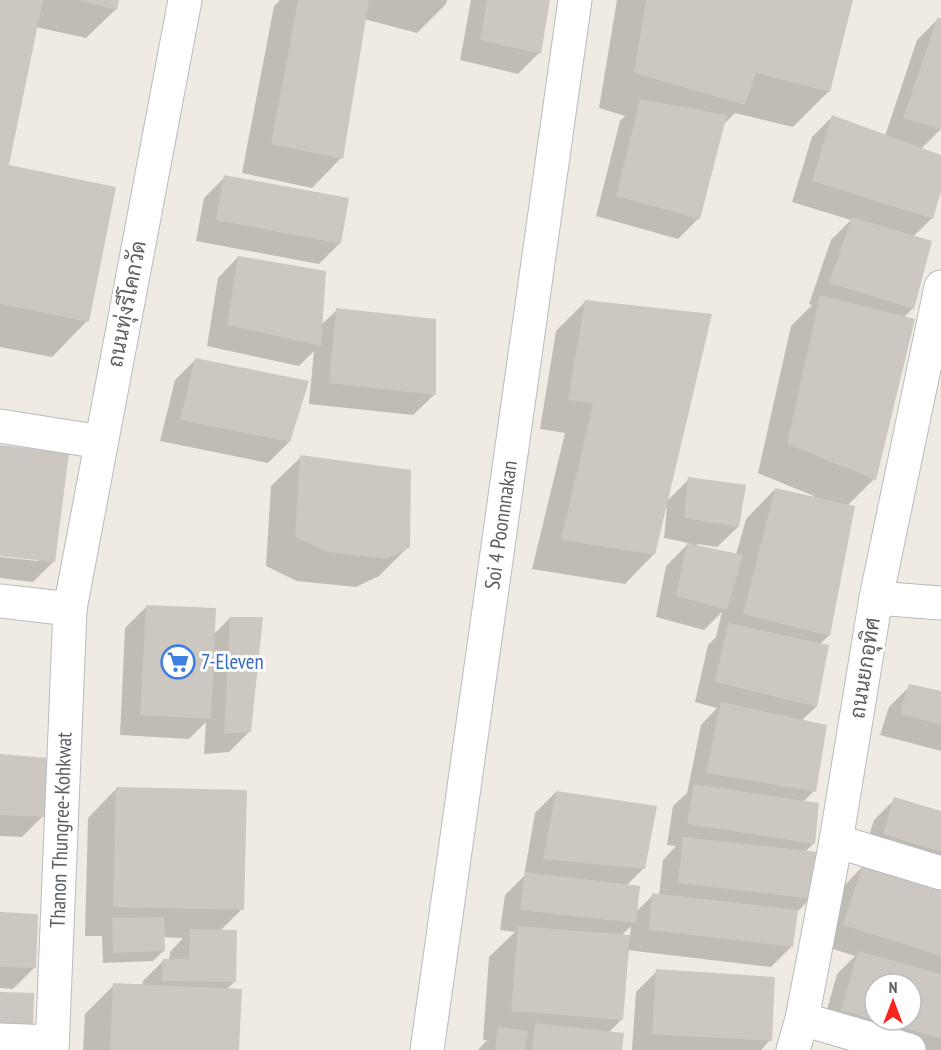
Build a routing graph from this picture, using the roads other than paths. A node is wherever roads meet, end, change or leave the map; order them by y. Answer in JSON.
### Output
{"nodes":[{"id":1,"x":185,"y":0,"type":"edge"},
{"id":2,"x":575,"y":0,"type":"edge"},
{"id":3,"x":940,"y":300,"type":"edge"},
{"id":4,"x":0,"y":426,"type":"edge"},
{"id":5,"x":102,"y":442,"type":"junction"},
{"id":6,"x":876,"y":598,"type":"junction"},
{"id":7,"x":0,"y":601,"type":"edge"},
{"id":8,"x":941,"y":603,"type":"edge"},
{"id":9,"x":70,"y":609,"type":"junction"},
{"id":10,"x":836,"y":841,"type":"junction"},
{"id":11,"x":941,"y":873,"type":"edge"},
{"id":12,"x":802,"y":1019,"type":"junction"},
{"id":13,"x":0,"y":1040,"type":"edge"},
{"id":14,"x":52,"y":1046,"type":"edge"},
{"id":15,"x":427,"y":1050,"type":"edge"},
{"id":16,"x":792,"y":1050,"type":"edge"},
{"id":17,"x":909,"y":1050,"type":"edge"}],
"edges":[{"from":1,"to":5,"type":"street","name":"ถนนทุ่งรีโคกวัด"},
{"from":2,"to":15,"type":"street","name":"Soi 4 Poonnnakan"},
{"from":3,"to":6,"type":"street","name":"ถนนยกอุทิศ"},
{"from":4,"to":5,"type":"street"},
{"from":5,"to":9,"type":"street","name":"ถนนทุ่งรีโคกวัด"},
{"from":6,"to":8,"type":"street"},
{"from":6,"to":10,"type":"street","name":"ถนนยกอุทิศ"},
{"from":7,"to":9,"type":"street"},
{"from":9,"to":14,"type":"street","name":"Thanon Thungree-Kohkwat"},
{"from":10,"to":11,"type":"street"},
{"from":10,"to":12,"type":"street","name":"ถนนยกอุทิศ"},
{"from":12,"to":16,"type":"street","name":"ถนนยกอุทิศ"},
{"from":12,"to":17,"type":"street"},
{"from":13,"to":14,"type":"street"}]}
